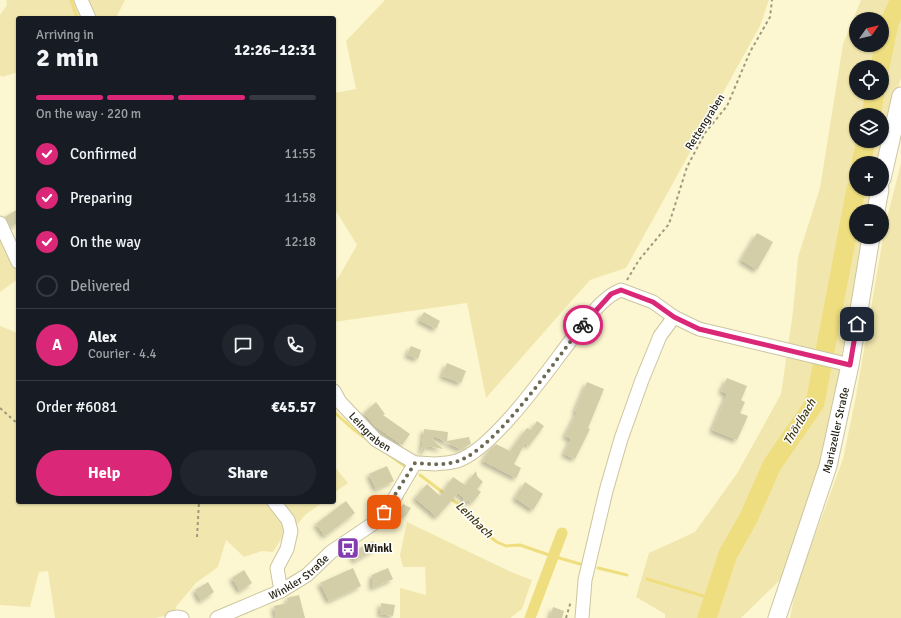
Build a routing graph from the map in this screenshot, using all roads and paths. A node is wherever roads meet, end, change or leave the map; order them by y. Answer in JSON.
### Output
{"nodes":[{"id":1,"x":81,"y":0,"type":"edge"},
{"id":2,"x":772,"y":0,"type":"edge"},
{"id":3,"x":87,"y":16,"type":"edge"},
{"id":4,"x":901,"y":96,"type":"edge"},
{"id":5,"x":887,"y":156,"type":"edge"},
{"id":6,"x":0,"y":223,"type":"edge"},
{"id":7,"x":870,"y":244,"type":"edge"},
{"id":8,"x":16,"y":258,"type":"edge"},
{"id":9,"x":621,"y":290,"type":"junction"},
{"id":10,"x":674,"y":317,"type":"junction"},
{"id":11,"x":847,"y":365,"type":"junction"},
{"id":12,"x":336,"y":395,"type":"edge"},
{"id":13,"x":0,"y":408,"type":"edge"},
{"id":14,"x":16,"y":422,"type":"edge"},
{"id":15,"x":415,"y":463,"type":"junction"},
{"id":16,"x":199,"y":504,"type":"edge"},
{"id":17,"x":276,"y":504,"type":"edge"},
{"id":18,"x":197,"y":537,"type":"dead end"},
{"id":19,"x":282,"y":591,"type":"junction"},
{"id":20,"x":172,"y":618,"type":"edge"},
{"id":21,"x":182,"y":618,"type":"edge"},
{"id":22,"x":217,"y":618,"type":"edge"},
{"id":23,"x":582,"y":618,"type":"edge"},
{"id":24,"x":778,"y":618,"type":"edge"}],
"edges":[{"from":1,"to":3,"type":"street"},
{"from":2,"to":9,"type":"path","name":"Rettengraben"},
{"from":4,"to":5,"type":"main road"},
{"from":6,"to":8,"type":"street"},
{"from":7,"to":11,"type":"main road","name":"Mariazeller Straße"},
{"from":9,"to":10,"type":"street"},
{"from":9,"to":15,"type":"street"},
{"from":10,"to":11,"type":"street"},
{"from":10,"to":23,"type":"street"},
{"from":11,"to":24,"type":"main road","name":"Mariazeller Straße"},
{"from":12,"to":15,"type":"street","name":"Leingraben"},
{"from":13,"to":14,"type":"path"},
{"from":15,"to":19,"type":"street","name":"Winkler Straße"},
{"from":16,"to":18,"type":"path"},
{"from":17,"to":19,"type":"street"},
{"from":19,"to":22,"type":"street","name":"Winkler Straße"},
{"from":20,"to":21,"type":"street"}]}
